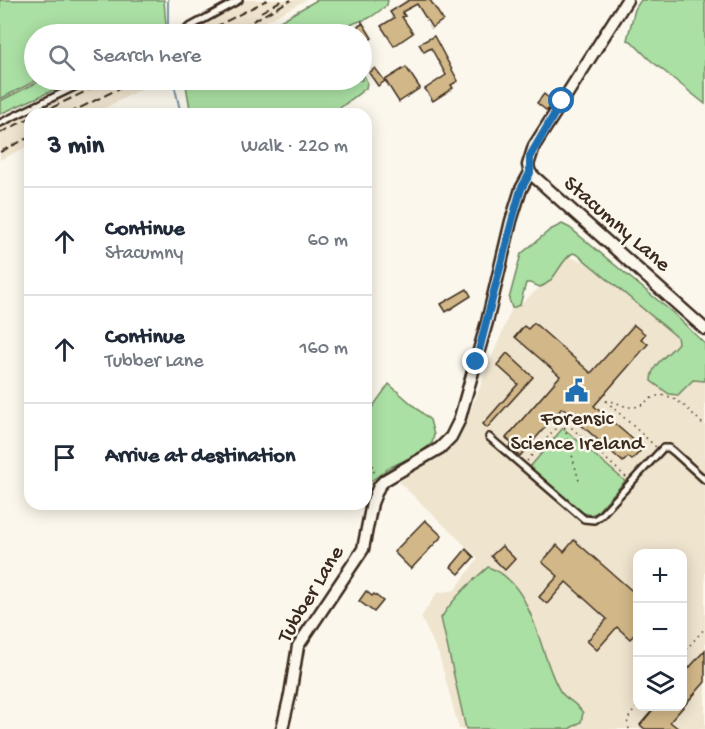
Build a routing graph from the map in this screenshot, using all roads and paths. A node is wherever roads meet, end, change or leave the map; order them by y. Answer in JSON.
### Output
{"nodes":[{"id":1,"x":239,"y":0,"type":"edge"},
{"id":2,"x":627,"y":0,"type":"edge"},
{"id":3,"x":195,"y":24,"type":"edge"},
{"id":4,"x":68,"y":90,"type":"edge"},
{"id":5,"x":31,"y":108,"type":"edge"},
{"id":6,"x":24,"y":111,"type":"edge"},
{"id":7,"x":0,"y":123,"type":"edge"},
{"id":8,"x":530,"y":173,"type":"junction"},
{"id":9,"x":705,"y":329,"type":"edge"},
{"id":10,"x":563,"y":420,"type":"junction"},
{"id":11,"x":705,"y":426,"type":"edge"},
{"id":12,"x":489,"y":437,"type":"dead end"},
{"id":13,"x":660,"y":451,"type":"junction"},
{"id":14,"x":523,"y":466,"type":"junction"},
{"id":15,"x":705,"y":480,"type":"edge"},
{"id":16,"x":579,"y":481,"type":"dead end"},
{"id":17,"x":632,"y":482,"type":"junction"},
{"id":18,"x":372,"y":503,"type":"edge"},
{"id":19,"x":371,"y":510,"type":"edge"},
{"id":20,"x":705,"y":628,"type":"edge"},
{"id":21,"x":687,"y":648,"type":"edge"},
{"id":22,"x":634,"y":711,"type":"edge"},
{"id":23,"x":282,"y":729,"type":"edge"},
{"id":24,"x":629,"y":729,"type":"edge"}],
"edges":[{"from":1,"to":3,"type":"lane"},
{"from":2,"to":8,"type":"street","name":"Tubber Lane"},
{"from":4,"to":5,"type":"lane"},
{"from":6,"to":7,"type":"lane"},
{"from":8,"to":9,"type":"street","name":"Stacumny Lane"},
{"from":8,"to":18,"type":"street","name":"Tubber Lane"},
{"from":10,"to":14,"type":"path"},
{"from":10,"to":16,"type":"path"},
{"from":10,"to":17,"type":"path"},
{"from":11,"to":13,"type":"path"},
{"from":12,"to":14,"type":"lane"},
{"from":13,"to":15,"type":"lane"},
{"from":13,"to":17,"type":"lane"},
{"from":14,"to":17,"type":"lane"},
{"from":19,"to":23,"type":"street","name":"Tubber Lane"},
{"from":20,"to":21,"type":"path"},
{"from":22,"to":24,"type":"path"}]}
